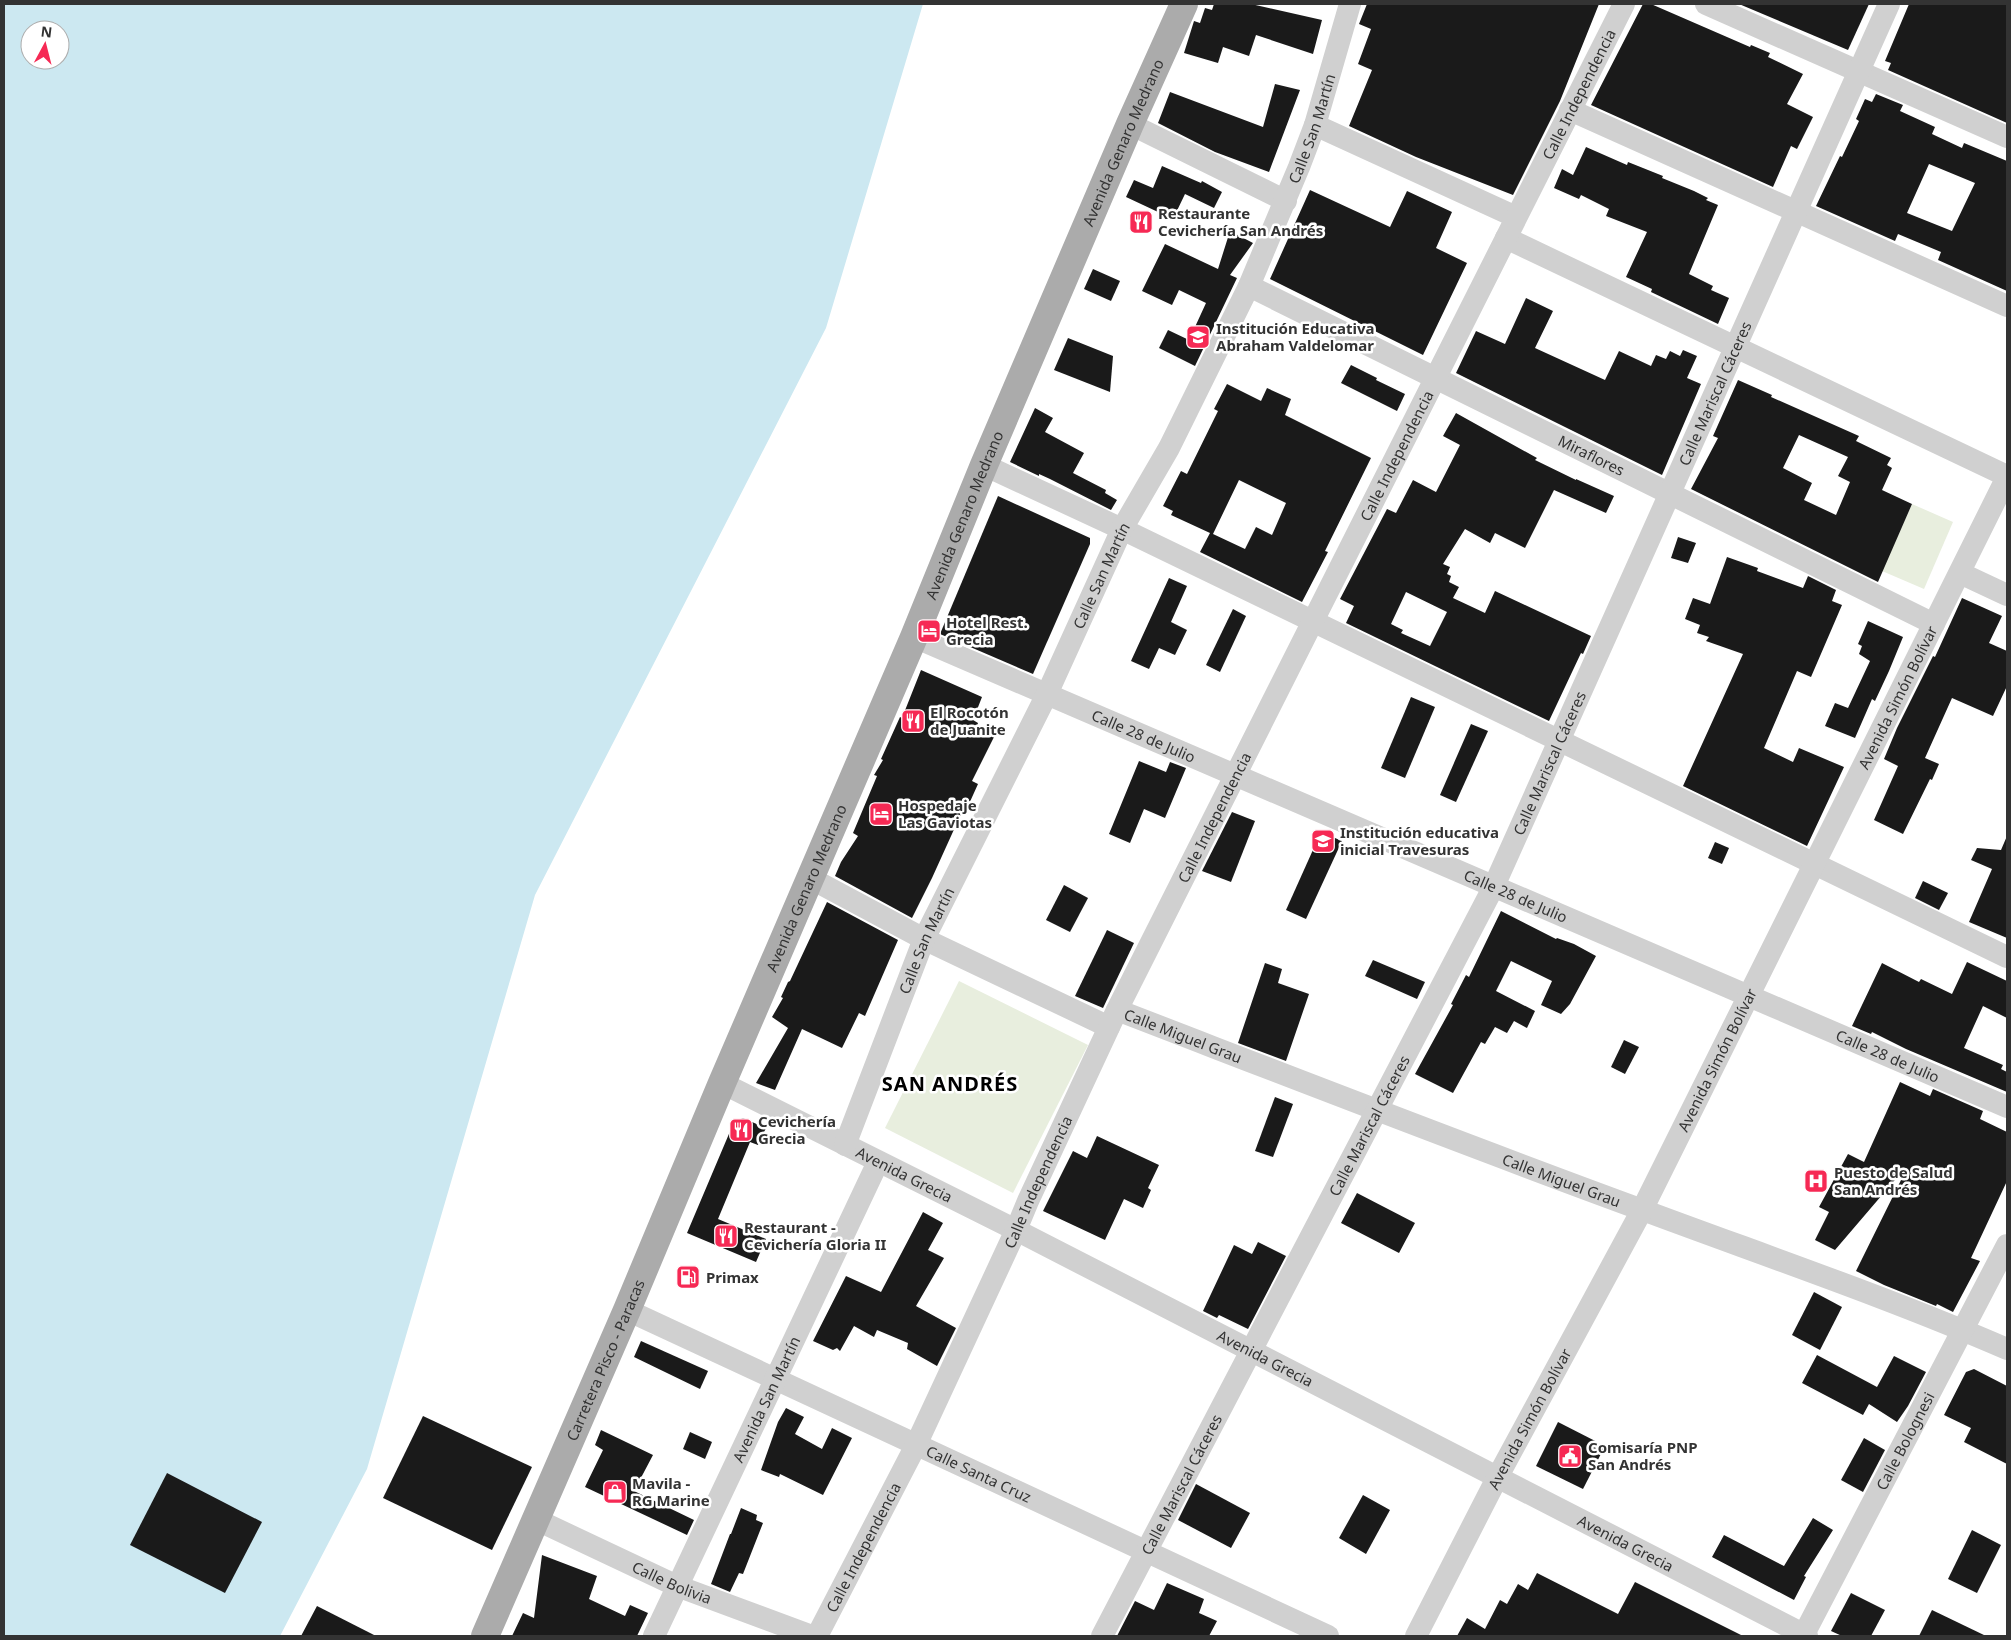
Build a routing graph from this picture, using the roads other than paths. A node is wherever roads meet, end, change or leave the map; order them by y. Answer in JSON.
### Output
{"nodes":[{"id":1,"x":1184,"y":4,"type":"edge"},
{"id":2,"x":1350,"y":4,"type":"edge"},
{"id":3,"x":1624,"y":4,"type":"edge"},
{"id":4,"x":1706,"y":4,"type":"edge"},
{"id":5,"x":1889,"y":4,"type":"edge"},
{"id":6,"x":1859,"y":71,"type":"junction"},
{"id":7,"x":1570,"y":110,"type":"junction"},
{"id":8,"x":1130,"y":124,"type":"junction"},
{"id":9,"x":1315,"y":125,"type":"junction"},
{"id":10,"x":2007,"y":137,"type":"edge"},
{"id":11,"x":1286,"y":201,"type":"junction"},
{"id":12,"x":1796,"y":212,"type":"junction"},
{"id":13,"x":1516,"y":217,"type":"junction"},
{"id":14,"x":1506,"y":238,"type":"junction"},
{"id":15,"x":1249,"y":286,"type":"junction"},
{"id":16,"x":2007,"y":306,"type":"edge"},
{"id":17,"x":1736,"y":347,"type":"junction"},
{"id":18,"x":1436,"y":378,"type":"junction"},
{"id":19,"x":984,"y":465,"type":"junction"},
{"id":20,"x":2007,"y":477,"type":"edge"},
{"id":21,"x":1670,"y":494,"type":"junction"},
{"id":22,"x":1122,"y":529,"type":"junction"},
{"id":23,"x":1960,"y":573,"type":"junction"},
{"id":24,"x":2007,"y":595,"type":"edge"},
{"id":25,"x":1313,"y":622,"type":"junction"},
{"id":26,"x":1934,"y":624,"type":"junction"},
{"id":27,"x":914,"y":637,"type":"junction"},
{"id":28,"x":1047,"y":694,"type":"junction"},
{"id":29,"x":1559,"y":741,"type":"junction"},
{"id":30,"x":1235,"y":776,"type":"junction"},
{"id":31,"x":1814,"y":864,"type":"junction"},
{"id":32,"x":810,"y":878,"type":"junction"},
{"id":33,"x":1494,"y":886,"type":"junction"},
{"id":34,"x":924,"y":939,"type":"junction"},
{"id":35,"x":2007,"y":957,"type":"edge"},
{"id":36,"x":1748,"y":996,"type":"junction"},
{"id":37,"x":1113,"y":1019,"type":"junction"},
{"id":38,"x":722,"y":1083,"type":"junction"},
{"id":39,"x":2007,"y":1107,"type":"edge"},
{"id":40,"x":1377,"y":1110,"type":"junction"},
{"id":41,"x":845,"y":1145,"type":"junction"},
{"id":42,"x":878,"y":1162,"type":"junction"},
{"id":43,"x":1642,"y":1210,"type":"junction"},
{"id":44,"x":1016,"y":1230,"type":"junction"},
{"id":45,"x":2007,"y":1245,"type":"edge"},
{"id":46,"x":627,"y":1310,"type":"junction"},
{"id":47,"x":1963,"y":1330,"type":"junction"},
{"id":48,"x":2007,"y":1349,"type":"edge"},
{"id":49,"x":1250,"y":1352,"type":"junction"},
{"id":50,"x":775,"y":1379,"type":"junction"},
{"id":51,"x":916,"y":1445,"type":"junction"},
{"id":52,"x":1496,"y":1478,"type":"junction"},
{"id":53,"x":535,"y":1519,"type":"junction"},
{"id":54,"x":1146,"y":1552,"type":"junction"},
{"id":55,"x":677,"y":1586,"type":"junction"},
{"id":56,"x":485,"y":1636,"type":"edge"},
{"id":57,"x":654,"y":1636,"type":"edge"},
{"id":58,"x":812,"y":1636,"type":"edge"},
{"id":59,"x":817,"y":1636,"type":"edge"},
{"id":60,"x":1102,"y":1636,"type":"edge"},
{"id":61,"x":1328,"y":1636,"type":"edge"},
{"id":62,"x":1416,"y":1636,"type":"edge"},
{"id":63,"x":1805,"y":1636,"type":"edge"}],
"edges":[{"from":1,"to":8,"type":"main road","name":"Avenida Genaro Medrano"},
{"from":2,"to":9,"type":"street","name":"Calle San Martín"},
{"from":3,"to":7,"type":"street","name":"Calle Independencia"},
{"from":4,"to":6,"type":"street"},
{"from":5,"to":6,"type":"street","name":"Calle Mariscal Cáceres"},
{"from":6,"to":10,"type":"street"},
{"from":6,"to":12,"type":"street","name":"Calle Mariscal Cáceres"},
{"from":7,"to":12,"type":"street"},
{"from":7,"to":13,"type":"street","name":"Calle Independencia"},
{"from":8,"to":11,"type":"street"},
{"from":8,"to":19,"type":"main road","name":"Avenida Genaro Medrano"},
{"from":9,"to":11,"type":"street","name":"Calle San Martín"},
{"from":9,"to":13,"type":"street"},
{"from":11,"to":15,"type":"street","name":"Calle San Martín"},
{"from":12,"to":16,"type":"street"},
{"from":12,"to":17,"type":"street","name":"Calle Mariscal Cáceres"},
{"from":13,"to":14,"type":"street","name":"Calle Independencia"},
{"from":14,"to":17,"type":"street"},
{"from":14,"to":18,"type":"street","name":"Calle Independencia"},
{"from":15,"to":18,"type":"street","name":"Miraflores"},
{"from":15,"to":22,"type":"street","name":"Calle San Martín"},
{"from":17,"to":20,"type":"street"},
{"from":17,"to":21,"type":"street","name":"Calle Mariscal Cáceres"},
{"from":18,"to":21,"type":"street","name":"Miraflores"},
{"from":18,"to":25,"type":"street","name":"Calle Independencia"},
{"from":19,"to":22,"type":"street"},
{"from":19,"to":27,"type":"main road","name":"Avenida Genaro Medrano"},
{"from":20,"to":23,"type":"street","name":"Avenida Simón Bolívar"},
{"from":21,"to":26,"type":"street","name":"Miraflores"},
{"from":21,"to":29,"type":"street","name":"Calle Mariscal Cáceres"},
{"from":22,"to":25,"type":"street"},
{"from":22,"to":28,"type":"street","name":"Calle San Martín"},
{"from":23,"to":24,"type":"street"},
{"from":23,"to":26,"type":"street","name":"Avenida Simón Bolívar"},
{"from":25,"to":29,"type":"street"},
{"from":25,"to":30,"type":"street","name":"Calle Independencia"},
{"from":26,"to":31,"type":"street","name":"Avenida Simón Bolívar"},
{"from":27,"to":28,"type":"street","name":"Calle 28 de Julio"},
{"from":27,"to":32,"type":"main road","name":"Avenida Genaro Medrano"},
{"from":28,"to":30,"type":"street","name":"Calle 28 de Julio"},
{"from":28,"to":34,"type":"street","name":"Calle San Martín"},
{"from":29,"to":31,"type":"street"},
{"from":29,"to":33,"type":"street","name":"Calle Mariscal Cáceres"},
{"from":30,"to":33,"type":"street","name":"Calle 28 de Julio"},
{"from":30,"to":37,"type":"street","name":"Calle Independencia"},
{"from":31,"to":35,"type":"street"},
{"from":31,"to":36,"type":"street","name":"Avenida Simón Bolívar"},
{"from":32,"to":34,"type":"street","name":"Calle Miguel Grau"},
{"from":32,"to":38,"type":"main road","name":"Avenida Genaro Medrano"},
{"from":33,"to":36,"type":"street","name":"Calle 28 de Julio"},
{"from":33,"to":40,"type":"street","name":"Calle Mariscal Cáceres"},
{"from":34,"to":37,"type":"street","name":"Calle Miguel Grau"},
{"from":34,"to":41,"type":"street","name":"Calle San Martín"},
{"from":36,"to":39,"type":"street","name":"Calle 28 de Julio"},
{"from":36,"to":43,"type":"street","name":"Avenida Simón Bolívar"},
{"from":37,"to":40,"type":"street","name":"Calle Miguel Grau"},
{"from":37,"to":44,"type":"street","name":"Calle Independencia"},
{"from":38,"to":41,"type":"street","name":"Avenida Grecia"},
{"from":38,"to":46,"type":"main road","name":"Carretera Pisco - Paracas"},
{"from":40,"to":43,"type":"street","name":"Calle Miguel Grau"},
{"from":40,"to":49,"type":"street","name":"Calle Mariscal Cáceres"},
{"from":41,"to":42,"type":"street","name":"Avenida Grecia"},
{"from":42,"to":44,"type":"street","name":"Avenida Grecia"},
{"from":42,"to":50,"type":"street","name":"Avenida San Martín"},
{"from":43,"to":47,"type":"street","name":"Calle Miguel Grau"},
{"from":43,"to":52,"type":"street","name":"Avenida Simón Bolívar"},
{"from":44,"to":49,"type":"street","name":"Avenida Grecia"},
{"from":44,"to":51,"type":"street","name":"Calle Independencia"},
{"from":45,"to":47,"type":"street","name":"Calle Bolognesi"},
{"from":46,"to":50,"type":"street","name":"Calle Santa Cruz"},
{"from":46,"to":53,"type":"main road","name":"Carretera Pisco - Paracas"},
{"from":47,"to":48,"type":"street","name":"Calle Miguel Grau"},
{"from":47,"to":63,"type":"street","name":"Calle Bolognesi"},
{"from":49,"to":52,"type":"street","name":"Avenida Grecia"},
{"from":49,"to":54,"type":"street","name":"Calle Mariscal Cáceres"},
{"from":50,"to":51,"type":"street","name":"Calle Santa Cruz"},
{"from":50,"to":55,"type":"street","name":"Avenida San Martín"},
{"from":51,"to":54,"type":"street","name":"Calle Santa Cruz"},
{"from":51,"to":59,"type":"street","name":"Calle Independencia"},
{"from":52,"to":62,"type":"street","name":"Avenida Simón Bolívar"},
{"from":52,"to":63,"type":"street","name":"Avenida Grecia"},
{"from":53,"to":55,"type":"street","name":"Calle Bolivia"},
{"from":53,"to":56,"type":"main road","name":"Carretera Pisco - Paracas"},
{"from":54,"to":60,"type":"street","name":"Calle Mariscal Cáceres"},
{"from":54,"to":61,"type":"street","name":"Calle Santa Cruz"},
{"from":55,"to":57,"type":"street","name":"Avenida San Martín"},
{"from":55,"to":58,"type":"street","name":"Calle Bolivia"}]}
